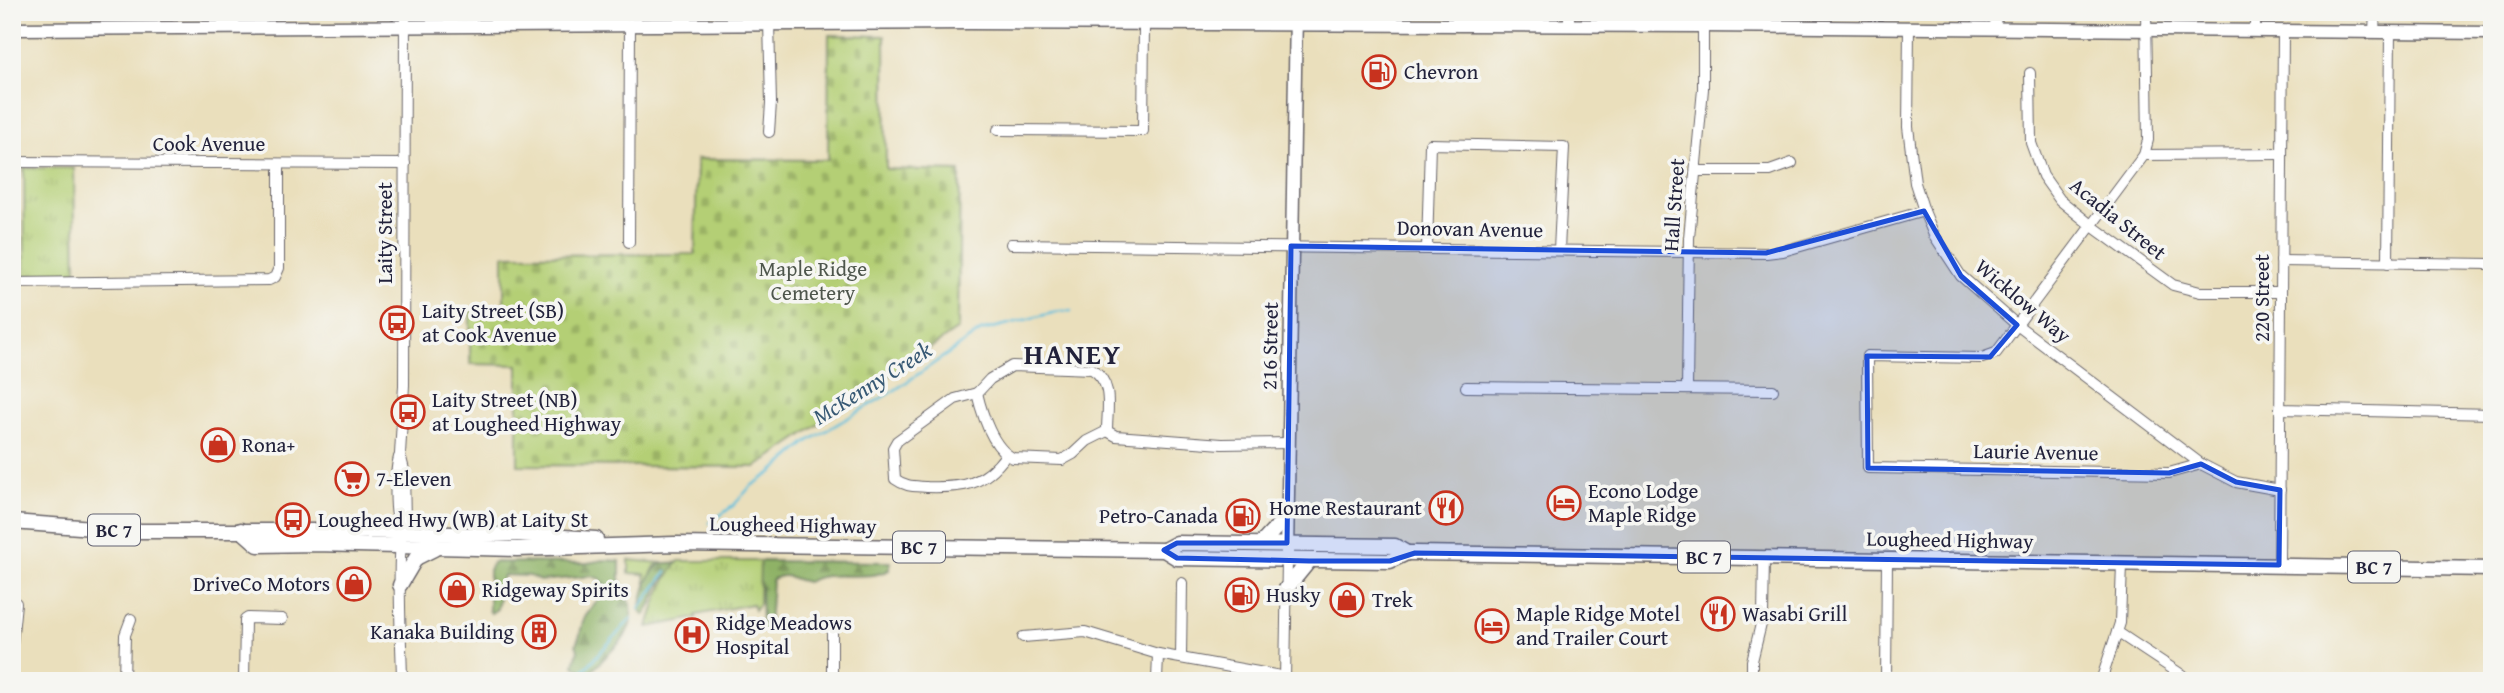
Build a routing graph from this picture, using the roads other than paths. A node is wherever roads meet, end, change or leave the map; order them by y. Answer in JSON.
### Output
{"nodes":[{"id":1,"x":405,"y":12,"type":"edge"},
{"id":2,"x":1996,"y":12,"type":"edge"},
{"id":3,"x":2146,"y":12,"type":"edge"},
{"id":4,"x":2255,"y":12,"type":"edge"},
{"id":5,"x":2375,"y":12,"type":"edge"},
{"id":6,"x":527,"y":19,"type":"edge"},
{"id":7,"x":1296,"y":19,"type":"edge"},
{"id":8,"x":1569,"y":19,"type":"edge"},
{"id":9,"x":769,"y":22,"type":"junction"},
{"id":10,"x":630,"y":24,"type":"junction"},
{"id":11,"x":1144,"y":24,"type":"junction"},
{"id":12,"x":405,"y":26,"type":"junction"},
{"id":13,"x":1703,"y":26,"type":"junction"},
{"id":14,"x":1909,"y":27,"type":"junction"},
{"id":15,"x":1995,"y":28,"type":"junction"},
{"id":16,"x":12,"y":29,"type":"edge"},
{"id":17,"x":2147,"y":29,"type":"junction"},
{"id":18,"x":2255,"y":30,"type":"junction"},
{"id":19,"x":2283,"y":31,"type":"junction"},
{"id":20,"x":2374,"y":32,"type":"junction"},
{"id":21,"x":2389,"y":32,"type":"junction"},
{"id":22,"x":2492,"y":33,"type":"edge"},
{"id":23,"x":2029,"y":72,"type":"dead end"},
{"id":24,"x":998,"y":130,"type":"dead end"},
{"id":25,"x":769,"y":132,"type":"dead end"},
{"id":26,"x":2282,"y":154,"type":"junction"},
{"id":27,"x":2144,"y":155,"type":"junction"},
{"id":28,"x":12,"y":162,"type":"edge"},
{"id":29,"x":1792,"y":163,"type":"dead end"},
{"id":30,"x":279,"y":164,"type":"junction"},
{"id":31,"x":405,"y":164,"type":"junction"},
{"id":32,"x":1696,"y":171,"type":"junction"},
{"id":33,"x":1924,"y":211,"type":"junction"},
{"id":34,"x":2092,"y":226,"type":"junction"},
{"id":35,"x":629,"y":242,"type":"dead end"},
{"id":36,"x":1011,"y":244,"type":"dead end"},
{"id":37,"x":1291,"y":246,"type":"junction"},
{"id":38,"x":1427,"y":248,"type":"junction"},
{"id":39,"x":1559,"y":250,"type":"junction"},
{"id":40,"x":1689,"y":251,"type":"junction"},
{"id":41,"x":2281,"y":261,"type":"junction"},
{"id":42,"x":2388,"y":263,"type":"junction"},
{"id":43,"x":2492,"y":264,"type":"edge"},
{"id":44,"x":12,"y":283,"type":"edge"},
{"id":45,"x":2281,"y":292,"type":"junction"},
{"id":46,"x":2017,"y":326,"type":"junction"},
{"id":47,"x":1466,"y":387,"type":"dead end"},
{"id":48,"x":1687,"y":388,"type":"junction"},
{"id":49,"x":1773,"y":390,"type":"dead end"},
{"id":50,"x":977,"y":393,"type":"junction"},
{"id":51,"x":2280,"y":409,"type":"junction"},
{"id":52,"x":2492,"y":414,"type":"edge"},
{"id":53,"x":1107,"y":431,"type":"junction"},
{"id":54,"x":1287,"y":443,"type":"junction"},
{"id":55,"x":1006,"y":455,"type":"junction"},
{"id":56,"x":2201,"y":464,"type":"junction"},
{"id":57,"x":2280,"y":490,"type":"junction"},
{"id":58,"x":1287,"y":516,"type":"junction"},
{"id":59,"x":12,"y":522,"type":"edge"},
{"id":60,"x":401,"y":536,"type":"junction"},
{"id":61,"x":1262,"y":543,"type":"junction"},
{"id":62,"x":1287,"y":543,"type":"junction"},
{"id":63,"x":674,"y":544,"type":"junction"},
{"id":64,"x":437,"y":548,"type":"junction"},
{"id":65,"x":1164,"y":550,"type":"junction"},
{"id":66,"x":1407,"y":553,"type":"junction"},
{"id":67,"x":1764,"y":558,"type":"junction"},
{"id":68,"x":1287,"y":560,"type":"junction"},
{"id":69,"x":1886,"y":560,"type":"junction"},
{"id":70,"x":1310,"y":561,"type":"junction"},
{"id":71,"x":2122,"y":564,"type":"junction"},
{"id":72,"x":2279,"y":565,"type":"junction"},
{"id":73,"x":2492,"y":569,"type":"edge"},
{"id":74,"x":1182,"y":583,"type":"dead end"},
{"id":75,"x":400,"y":585,"type":"junction"},
{"id":76,"x":1286,"y":589,"type":"junction"},
{"id":77,"x":16,"y":603,"type":"dead end"},
{"id":78,"x":131,"y":619,"type":"dead end"},
{"id":79,"x":282,"y":619,"type":"dead end"},
{"id":80,"x":832,"y":629,"type":"dead end"},
{"id":81,"x":2118,"y":632,"type":"junction"},
{"id":82,"x":1023,"y":636,"type":"dead end"},
{"id":83,"x":12,"y":644,"type":"edge"},
{"id":84,"x":1158,"y":654,"type":"junction"},
{"id":85,"x":1181,"y":657,"type":"junction"},
{"id":86,"x":1286,"y":679,"type":"edge"},
{"id":87,"x":124,"y":681,"type":"edge"},
{"id":88,"x":244,"y":681,"type":"edge"},
{"id":89,"x":402,"y":681,"type":"edge"},
{"id":90,"x":832,"y":681,"type":"edge"},
{"id":91,"x":1157,"y":681,"type":"edge"},
{"id":92,"x":1752,"y":681,"type":"edge"},
{"id":93,"x":1886,"y":681,"type":"edge"},
{"id":94,"x":2101,"y":681,"type":"edge"},
{"id":95,"x":2191,"y":681,"type":"edge"}],
"edges":[{"from":1,"to":12,"type":"street","name":"Laity Street"},
{"from":2,"to":15,"type":"street"},
{"from":3,"to":17,"type":"street"},
{"from":4,"to":18,"type":"street"},
{"from":5,"to":20,"type":"street"},
{"from":6,"to":10,"type":"main road"},
{"from":6,"to":12,"type":"main road"},
{"from":7,"to":8,"type":"main road"},
{"from":7,"to":11,"type":"main road"},
{"from":7,"to":37,"type":"main road","name":"216 Street"},
{"from":8,"to":13,"type":"main road"},
{"from":9,"to":10,"type":"main road"},
{"from":9,"to":11,"type":"main road"},
{"from":9,"to":25,"type":"street"},
{"from":10,"to":35,"type":"street"},
{"from":11,"to":24,"type":"street"},
{"from":12,"to":16,"type":"main road"},
{"from":12,"to":31,"type":"street","name":"Laity Street"},
{"from":13,"to":14,"type":"main road"},
{"from":13,"to":32,"type":"street","name":"Hall Street"},
{"from":14,"to":15,"type":"main road"},
{"from":14,"to":33,"type":"street","name":"Wicklow Way"},
{"from":15,"to":17,"type":"main road"},
{"from":17,"to":18,"type":"main road"},
{"from":17,"to":27,"type":"street"},
{"from":18,"to":19,"type":"main road"},
{"from":19,"to":20,"type":"main road"},
{"from":19,"to":26,"type":"street","name":"220 Street"},
{"from":20,"to":21,"type":"main road"},
{"from":21,"to":22,"type":"main road"},
{"from":21,"to":42,"type":"street"},
{"from":23,"to":34,"type":"street","name":"Acadia Street"},
{"from":26,"to":27,"type":"street"},
{"from":26,"to":41,"type":"street","name":"220 Street"},
{"from":27,"to":34,"type":"street"},
{"from":28,"to":30,"type":"street","name":"Cook Avenue"},
{"from":29,"to":32,"type":"street"},
{"from":30,"to":31,"type":"street","name":"Cook Avenue"},
{"from":30,"to":44,"type":"street"},
{"from":31,"to":60,"type":"street","name":"Laity Street"},
{"from":32,"to":40,"type":"street","name":"Hall Street"},
{"from":33,"to":40,"type":"street","name":"Donovan Avenue"},
{"from":33,"to":46,"type":"street","name":"Wicklow Way"},
{"from":34,"to":45,"type":"street","name":"Acadia Street"},
{"from":34,"to":46,"type":"street"},
{"from":36,"to":37,"type":"street","name":"Donovan Avenue"},
{"from":37,"to":38,"type":"street","name":"Donovan Avenue"},
{"from":37,"to":54,"type":"main road","name":"216 Street"},
{"from":38,"to":39,"type":"street","name":"Donovan Avenue"},
{"from":38,"to":39,"type":"street"},
{"from":39,"to":40,"type":"street","name":"Donovan Avenue"},
{"from":40,"to":48,"type":"street","name":"Hall Street"},
{"from":41,"to":42,"type":"street"},
{"from":41,"to":45,"type":"street","name":"220 Street"},
{"from":42,"to":43,"type":"street"},
{"from":45,"to":51,"type":"street","name":"220 Street"},
{"from":46,"to":56,"type":"street","name":"Wicklow Way"},
{"from":46,"to":56,"type":"street","name":"Laurie Avenue"},
{"from":47,"to":48,"type":"street"},
{"from":48,"to":49,"type":"street"},
{"from":50,"to":53,"type":"street"},
{"from":50,"to":55,"type":"street"},
{"from":50,"to":55,"type":"street"},
{"from":51,"to":52,"type":"street"},
{"from":51,"to":57,"type":"street","name":"220 Street"},
{"from":53,"to":54,"type":"street"},
{"from":53,"to":55,"type":"street"},
{"from":54,"to":58,"type":"main road","name":"216 Street"},
{"from":56,"to":57,"type":"street","name":"Wicklow Way"},
{"from":57,"to":72,"type":"street","name":"220 Street"},
{"from":58,"to":61,"type":"highway"},
{"from":58,"to":62,"type":"main road","name":"216 Street"},
{"from":59,"to":60,"type":"highway","name":"Lougheed Highway","number":"BC 7"},
{"from":60,"to":63,"type":"highway","name":"Lougheed Highway","number":"BC 7"},
{"from":60,"to":64,"type":"highway","name":"Lougheed Highway","number":"BC 7"},
{"from":60,"to":75,"type":"street","name":"Laity Street"},
{"from":61,"to":62,"type":"highway","name":"Lougheed Highway","number":"BC 7"},
{"from":61,"to":65,"type":"highway","name":"Lougheed Highway","number":"BC 7"},
{"from":62,"to":66,"type":"highway","name":"Lougheed Highway","number":"BC 7"},
{"from":62,"to":68,"type":"main road","name":"216 Street"},
{"from":63,"to":64,"type":"highway","name":"Lougheed Highway","number":"BC 7"},
{"from":63,"to":65,"type":"highway","name":"Lougheed Highway","number":"BC 7"},
{"from":64,"to":75,"type":"highway"},
{"from":65,"to":68,"type":"highway","name":"Lougheed Highway","number":"BC 7"},
{"from":66,"to":67,"type":"highway","name":"Lougheed Highway","number":"BC 7"},
{"from":66,"to":70,"type":"highway","name":"Lougheed Highway","number":"BC 7"},
{"from":67,"to":69,"type":"highway","name":"Lougheed Highway","number":"BC 7"},
{"from":67,"to":92,"type":"street"},
{"from":68,"to":70,"type":"highway","name":"Lougheed Highway","number":"BC 7"},
{"from":68,"to":76,"type":"street","name":"216 Street"},
{"from":69,"to":71,"type":"highway","name":"Lougheed Highway","number":"BC 7"},
{"from":69,"to":93,"type":"street"},
{"from":70,"to":76,"type":"highway"},
{"from":71,"to":72,"type":"highway","name":"Lougheed Highway","number":"BC 7"},
{"from":71,"to":81,"type":"street"},
{"from":72,"to":73,"type":"highway","name":"Lougheed Highway","number":"BC 7"},
{"from":74,"to":85,"type":"street"},
{"from":75,"to":89,"type":"street","name":"Laity Street"},
{"from":76,"to":86,"type":"street","name":"216 Street"},
{"from":77,"to":83,"type":"street"},
{"from":78,"to":87,"type":"street"},
{"from":79,"to":88,"type":"street"},
{"from":80,"to":90,"type":"street"},
{"from":81,"to":94,"type":"street"},
{"from":81,"to":95,"type":"street"},
{"from":82,"to":84,"type":"street"},
{"from":84,"to":85,"type":"street"},
{"from":84,"to":91,"type":"street"},
{"from":85,"to":86,"type":"street"}]}
